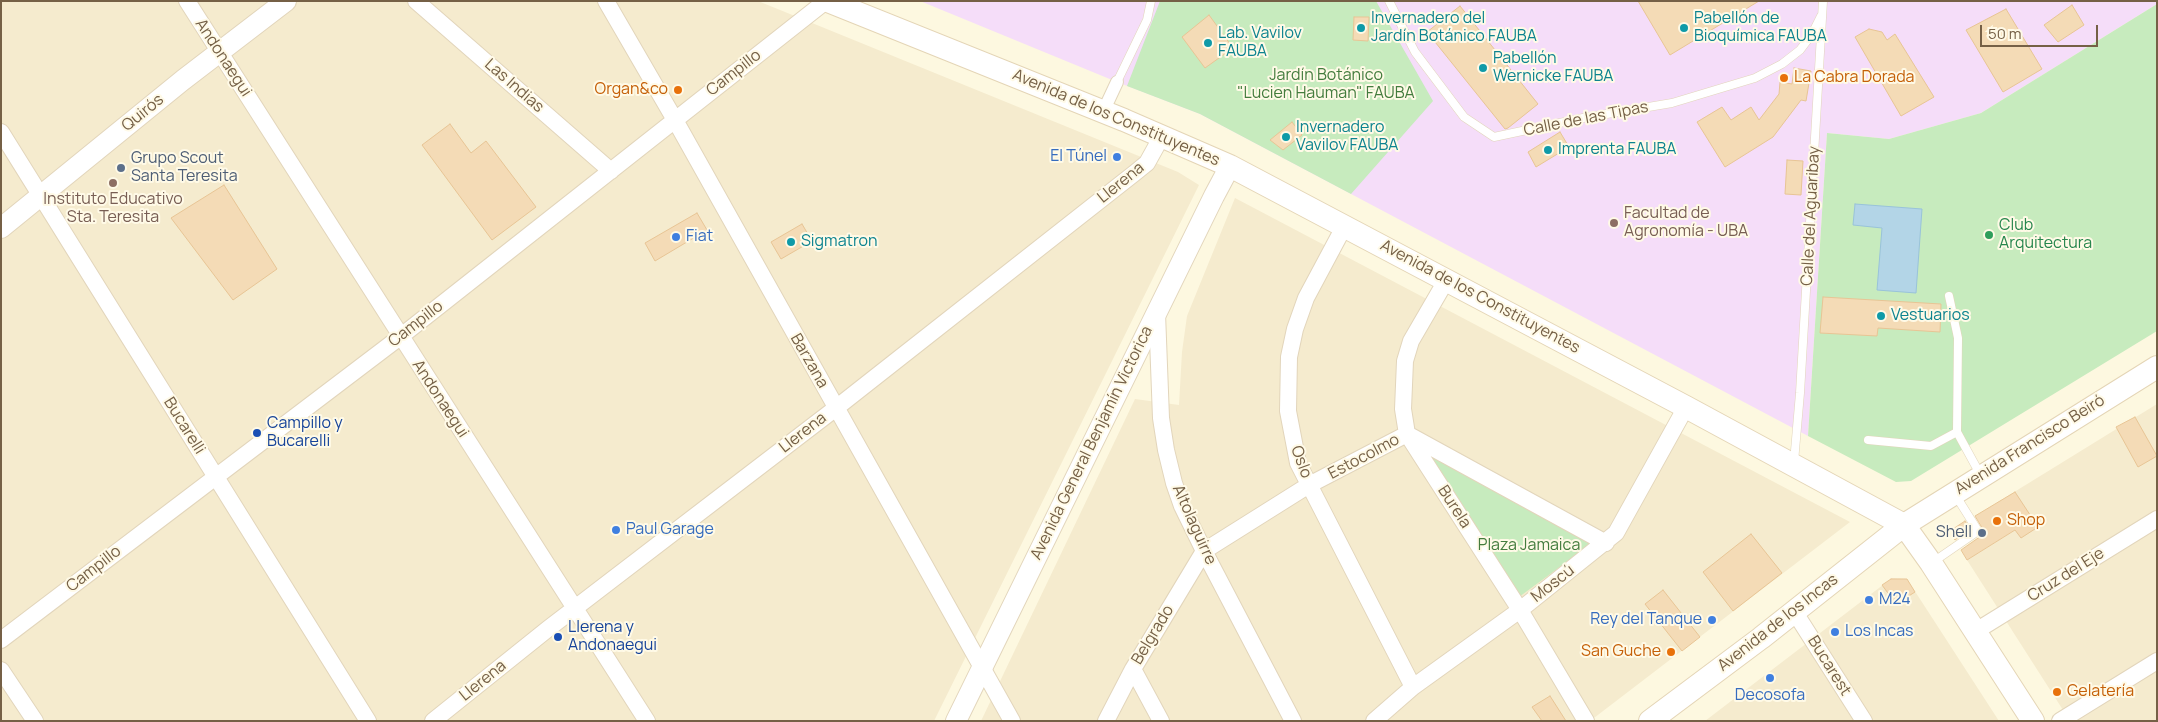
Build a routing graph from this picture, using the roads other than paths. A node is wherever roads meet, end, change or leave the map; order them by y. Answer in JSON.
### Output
{"nodes":[{"id":1,"x":187,"y":1,"type":"edge"},
{"id":2,"x":286,"y":1,"type":"edge"},
{"id":3,"x":416,"y":1,"type":"edge"},
{"id":4,"x":606,"y":1,"type":"edge"},
{"id":5,"x":827,"y":1,"type":"edge"},
{"id":6,"x":1151,"y":1,"type":"edge"},
{"id":7,"x":1389,"y":1,"type":"edge"},
{"id":8,"x":1823,"y":1,"type":"edge"},
{"id":9,"x":1821,"y":16,"type":"junction"},
{"id":10,"x":219,"y":52,"type":"junction"},
{"id":11,"x":1117,"y":82,"type":"joint"},
{"id":12,"x":1103,"y":112,"type":"junction"},
{"id":13,"x":675,"y":120,"type":"junction"},
{"id":14,"x":1,"y":132,"type":"edge"},
{"id":15,"x":1162,"y":136,"type":"junction"},
{"id":16,"x":1230,"y":166,"type":"junction"},
{"id":17,"x":611,"y":171,"type":"junction"},
{"id":18,"x":41,"y":197,"type":"junction"},
{"id":19,"x":1345,"y":225,"type":"junction"},
{"id":20,"x":1,"y":228,"type":"edge"},
{"id":21,"x":1446,"y":279,"type":"junction"},
{"id":22,"x":1949,"y":296,"type":"dead end"},
{"id":23,"x":1157,"y":312,"type":"junction"},
{"id":24,"x":400,"y":337,"type":"junction"},
{"id":25,"x":2157,"y":367,"type":"edge"},
{"id":26,"x":1686,"y":407,"type":"junction"},
{"id":27,"x":836,"y":408,"type":"junction"},
{"id":28,"x":1956,"y":432,"type":"junction"},
{"id":29,"x":1407,"y":434,"type":"junction"},
{"id":30,"x":1868,"y":440,"type":"dead end"},
{"id":31,"x":1794,"y":464,"type":"junction"},
{"id":32,"x":215,"y":476,"type":"junction"},
{"id":33,"x":1981,"y":476,"type":"junction"},
{"id":34,"x":1309,"y":485,"type":"junction"},
{"id":35,"x":1954,"y":493,"type":"junction"},
{"id":36,"x":2157,"y":519,"type":"edge"},
{"id":37,"x":1904,"y":525,"type":"junction"},
{"id":38,"x":1606,"y":543,"type":"junction"},
{"id":39,"x":1204,"y":551,"type":"junction"},
{"id":40,"x":1931,"y":563,"type":"junction"},
{"id":41,"x":575,"y":608,"type":"junction"},
{"id":42,"x":1520,"y":610,"type":"junction"},
{"id":43,"x":1794,"y":611,"type":"junction"},
{"id":44,"x":1976,"y":631,"type":"junction"},
{"id":45,"x":1,"y":640,"type":"edge"},
{"id":46,"x":2157,"y":661,"type":"edge"},
{"id":47,"x":982,"y":665,"type":"junction"},
{"id":48,"x":1133,"y":669,"type":"junction"},
{"id":49,"x":1,"y":670,"type":"edge"},
{"id":50,"x":1414,"y":687,"type":"junction"},
{"id":51,"x":35,"y":721,"type":"edge"},
{"id":52,"x":368,"y":721,"type":"edge"},
{"id":53,"x":434,"y":721,"type":"edge"},
{"id":54,"x":647,"y":721,"type":"edge"},
{"id":55,"x":956,"y":721,"type":"edge"},
{"id":56,"x":1012,"y":721,"type":"edge"},
{"id":57,"x":1106,"y":721,"type":"edge"},
{"id":58,"x":1161,"y":721,"type":"edge"},
{"id":59,"x":1293,"y":721,"type":"edge"},
{"id":60,"x":1374,"y":721,"type":"edge"},
{"id":61,"x":1586,"y":721,"type":"edge"},
{"id":62,"x":1650,"y":721,"type":"edge"},
{"id":63,"x":1864,"y":721,"type":"edge"},
{"id":64,"x":2033,"y":721,"type":"edge"},
{"id":65,"x":2060,"y":721,"type":"edge"}],
"edges":[{"from":1,"to":10,"type":"street","name":"Andonaegui"},
{"from":2,"to":10,"type":"street","name":"Quirós"},
{"from":3,"to":17,"type":"street","name":"Las Indias"},
{"from":4,"to":13,"type":"street","name":"Barzana"},
{"from":5,"to":12,"type":"main road","name":"Avenida de los Constituyentes"},
{"from":5,"to":13,"type":"street","name":"Campillo"},
{"from":6,"to":11,"type":"lane"},
{"from":7,"to":9,"type":"lane","name":"Calle de las Tipas"},
{"from":8,"to":9,"type":"lane","name":"Calle del Aguaribay"},
{"from":9,"to":31,"type":"lane","name":"Calle del Aguaribay"},
{"from":10,"to":18,"type":"street","name":"Quirós"},
{"from":10,"to":24,"type":"street","name":"Andonaegui"},
{"from":11,"to":12,"type":"street"},
{"from":12,"to":15,"type":"main road","name":"Avenida de los Constituyentes"},
{"from":13,"to":17,"type":"street","name":"Campillo"},
{"from":13,"to":27,"type":"street","name":"Barzana"},
{"from":14,"to":18,"type":"street","name":"Bucarelli"},
{"from":15,"to":16,"type":"main road","name":"Avenida de los Constituyentes"},
{"from":15,"to":27,"type":"street","name":"Llerena"},
{"from":16,"to":19,"type":"main road","name":"Avenida de los Constituyentes"},
{"from":16,"to":23,"type":"street","name":"Avenida General Benjamín Victorica"},
{"from":17,"to":24,"type":"street","name":"Campillo"},
{"from":18,"to":20,"type":"street","name":"Quirós"},
{"from":18,"to":32,"type":"street","name":"Bucarelli"},
{"from":19,"to":21,"type":"main road","name":"Avenida de los Constituyentes"},
{"from":19,"to":34,"type":"street","name":"Oslo"},
{"from":21,"to":26,"type":"main road","name":"Avenida de los Constituyentes"},
{"from":21,"to":29,"type":"street","name":"Burela"},
{"from":22,"to":28,"type":"lane"},
{"from":23,"to":39,"type":"street","name":"Altolaguirre"},
{"from":23,"to":47,"type":"street","name":"Avenida General Benjamín Victorica"},
{"from":24,"to":32,"type":"street","name":"Campillo"},
{"from":24,"to":41,"type":"street","name":"Andonaegui"},
{"from":25,"to":33,"type":"main road","name":"Avenida Francisco Beiró"},
{"from":26,"to":31,"type":"main road","name":"Avenida de los Constituyentes"},
{"from":26,"to":38,"type":"street","name":"Moscú"},
{"from":27,"to":41,"type":"street","name":"Llerena"},
{"from":27,"to":47,"type":"street","name":"Barzana"},
{"from":28,"to":30,"type":"lane"},
{"from":28,"to":33,"type":"lane"},
{"from":29,"to":34,"type":"street","name":"Estocolmo"},
{"from":29,"to":38,"type":"street","name":"Estocolmo"},
{"from":29,"to":42,"type":"street","name":"Burela"},
{"from":31,"to":37,"type":"main road","name":"Avenida de los Constituyentes"},
{"from":32,"to":45,"type":"street","name":"Campillo"},
{"from":32,"to":52,"type":"street","name":"Bucarelli"},
{"from":33,"to":35,"type":"main road","name":"Avenida Francisco Beiró"},
{"from":34,"to":39,"type":"street","name":"Estocolmo"},
{"from":34,"to":50,"type":"street","name":"Oslo"},
{"from":35,"to":37,"type":"main road","name":"Avenida Francisco Beiró"},
{"from":35,"to":40,"type":"lane"},
{"from":36,"to":44,"type":"street","name":"Cruz del Eje"},
{"from":37,"to":40,"type":"main road","name":"Avenida de los Constituyentes"},
{"from":37,"to":43,"type":"main road","name":"Avenida de los Incas"},
{"from":38,"to":42,"type":"street","name":"Moscú"},
{"from":39,"to":48,"type":"street","name":"Belgrado"},
{"from":39,"to":59,"type":"street","name":"Altolaguirre"},
{"from":40,"to":44,"type":"main road","name":"Avenida de los Constituyentes"},
{"from":41,"to":53,"type":"street","name":"Llerena"},
{"from":41,"to":54,"type":"street","name":"Andonaegui"},
{"from":42,"to":50,"type":"street","name":"Moscú"},
{"from":42,"to":61,"type":"street","name":"Burela"},
{"from":43,"to":62,"type":"main road","name":"Avenida de los Incas"},
{"from":43,"to":63,"type":"street","name":"Bucarest"},
{"from":44,"to":64,"type":"main road","name":"Avenida de los Constituyentes"},
{"from":46,"to":65,"type":"street"},
{"from":47,"to":55,"type":"street","name":"Avenida General Benjamín Victorica"},
{"from":47,"to":56,"type":"street","name":"Barzana"},
{"from":48,"to":57,"type":"street","name":"Belgrado"},
{"from":48,"to":58,"type":"street"},
{"from":49,"to":51,"type":"street"},
{"from":50,"to":60,"type":"street","name":"Moscú"}]}
